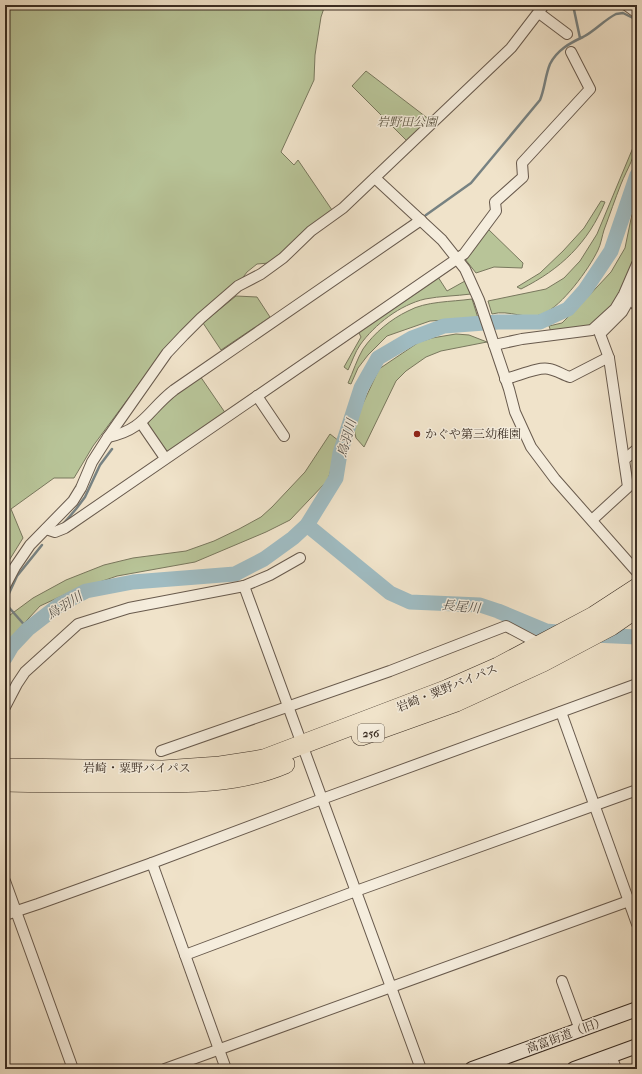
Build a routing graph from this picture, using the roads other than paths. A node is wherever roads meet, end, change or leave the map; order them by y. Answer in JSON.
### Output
{"nodes":[{"id":1,"x":626,"y":5,"type":"edge"},
{"id":2,"x":541,"y":9,"type":"edge"},
{"id":3,"x":637,"y":13,"type":"edge"},
{"id":4,"x":567,"y":34,"type":"dead end"},
{"id":5,"x":571,"y":52,"type":"dead end"},
{"id":6,"x":375,"y":178,"type":"junction"},
{"id":7,"x":421,"y":220,"type":"junction"},
{"id":8,"x":458,"y":259,"type":"junction"},
{"id":9,"x":637,"y":264,"type":"edge"},
{"id":10,"x":637,"y":279,"type":"edge"},
{"id":11,"x":630,"y":298,"type":"junction"},
{"id":12,"x":637,"y":306,"type":"edge"},
{"id":13,"x":493,"y":343,"type":"junction"},
{"id":14,"x":609,"y":358,"type":"junction"},
{"id":15,"x":505,"y":379,"type":"junction"},
{"id":16,"x":257,"y":396,"type":"junction"},
{"id":17,"x":141,"y":423,"type":"junction"},
{"id":18,"x":284,"y":436,"type":"dead end"},
{"id":19,"x":108,"y":437,"type":"junction"},
{"id":20,"x":637,"y":449,"type":"edge"},
{"id":21,"x":165,"y":458,"type":"junction"},
{"id":22,"x":624,"y":460,"type":"junction"},
{"id":23,"x":592,"y":520,"type":"junction"},
{"id":24,"x":46,"y":529,"type":"junction"},
{"id":25,"x":300,"y":558,"type":"dead end"},
{"id":26,"x":637,"y":572,"type":"edge"},
{"id":27,"x":5,"y":586,"type":"edge"},
{"id":28,"x":244,"y":586,"type":"junction"},
{"id":29,"x":637,"y":588,"type":"edge"},
{"id":30,"x":637,"y":608,"type":"edge"},
{"id":31,"x":547,"y":641,"type":"junction"},
{"id":32,"x":637,"y":684,"type":"edge"},
{"id":33,"x":289,"y":706,"type":"junction"},
{"id":34,"x":5,"y":707,"type":"edge"},
{"id":35,"x":561,"y":712,"type":"junction"},
{"id":36,"x":304,"y":750,"type":"junction"},
{"id":37,"x":161,"y":751,"type":"dead end"},
{"id":38,"x":5,"y":768,"type":"edge"},
{"id":39,"x":164,"y":777,"type":"junction"},
{"id":40,"x":5,"y":782,"type":"edge"},
{"id":41,"x":637,"y":790,"type":"edge"},
{"id":42,"x":322,"y":799,"type":"junction"},
{"id":43,"x":594,"y":805,"type":"junction"},
{"id":44,"x":152,"y":863,"type":"junction"},
{"id":45,"x":5,"y":881,"type":"edge"},
{"id":46,"x":356,"y":891,"type":"junction"},
{"id":47,"x":633,"y":899,"type":"edge"},
{"id":48,"x":16,"y":911,"type":"junction"},
{"id":49,"x":5,"y":915,"type":"edge"},
{"id":50,"x":637,"y":924,"type":"edge"},
{"id":51,"x":185,"y":955,"type":"junction"},
{"id":52,"x":562,"y":981,"type":"dead end"},
{"id":53,"x":391,"y":987,"type":"junction"},
{"id":54,"x":637,"y":1009,"type":"edge"},
{"id":55,"x":580,"y":1030,"type":"junction"},
{"id":56,"x":637,"y":1046,"type":"edge"},
{"id":57,"x":219,"y":1050,"type":"junction"},
{"id":58,"x":611,"y":1055,"type":"junction"},
{"id":59,"x":73,"y":1069,"type":"edge"},
{"id":60,"x":165,"y":1069,"type":"edge"},
{"id":61,"x":226,"y":1069,"type":"edge"},
{"id":62,"x":421,"y":1069,"type":"edge"},
{"id":63,"x":472,"y":1069,"type":"edge"},
{"id":64,"x":574,"y":1069,"type":"edge"},
{"id":65,"x":616,"y":1069,"type":"edge"}],
"edges":[{"from":1,"to":3,"type":"street"},
{"from":2,"to":4,"type":"street"},
{"from":2,"to":6,"type":"street"},
{"from":5,"to":8,"type":"street"},
{"from":6,"to":7,"type":"street"},
{"from":6,"to":19,"type":"street"},
{"from":7,"to":8,"type":"street"},
{"from":7,"to":17,"type":"street"},
{"from":8,"to":13,"type":"street"},
{"from":8,"to":16,"type":"street"},
{"from":9,"to":13,"type":"street"},
{"from":10,"to":11,"type":"street"},
{"from":11,"to":12,"type":"street"},
{"from":11,"to":14,"type":"street"},
{"from":13,"to":15,"type":"street"},
{"from":14,"to":15,"type":"street"},
{"from":14,"to":22,"type":"street"},
{"from":15,"to":23,"type":"street"},
{"from":16,"to":18,"type":"street"},
{"from":16,"to":21,"type":"street"},
{"from":17,"to":19,"type":"street"},
{"from":17,"to":21,"type":"street"},
{"from":19,"to":24,"type":"street"},
{"from":20,"to":22,"type":"street"},
{"from":21,"to":24,"type":"street"},
{"from":22,"to":23,"type":"street"},
{"from":23,"to":26,"type":"street"},
{"from":24,"to":27,"type":"street"},
{"from":25,"to":28,"type":"street"},
{"from":28,"to":33,"type":"street"},
{"from":28,"to":34,"type":"street"},
{"from":29,"to":31,"type":"highway","name":"岩崎・粟野バイパス","number":"256"},
{"from":30,"to":36,"type":"highway","name":"岩崎・粟野バイパス","number":"256"},
{"from":31,"to":33,"type":"street"},
{"from":31,"to":36,"type":"highway","name":"岩崎・粟野バイパス","number":"256"},
{"from":32,"to":35,"type":"street"},
{"from":33,"to":36,"type":"street"},
{"from":33,"to":37,"type":"street"},
{"from":35,"to":42,"type":"street"},
{"from":35,"to":43,"type":"street"},
{"from":36,"to":39,"type":"highway","name":"岩崎・粟野バイパス","number":"256"},
{"from":36,"to":42,"type":"street"},
{"from":38,"to":39,"type":"highway","name":"岩崎・粟野バイパス","number":"256"},
{"from":39,"to":40,"type":"highway","name":"岩崎・粟野バイパス","number":"256"},
{"from":41,"to":43,"type":"street"},
{"from":42,"to":44,"type":"street"},
{"from":42,"to":46,"type":"street"},
{"from":43,"to":46,"type":"street"},
{"from":43,"to":47,"type":"street"},
{"from":44,"to":48,"type":"street"},
{"from":44,"to":51,"type":"street"},
{"from":45,"to":48,"type":"street"},
{"from":46,"to":51,"type":"street"},
{"from":46,"to":53,"type":"street"},
{"from":47,"to":50,"type":"street"},
{"from":47,"to":53,"type":"street"},
{"from":48,"to":49,"type":"street"},
{"from":48,"to":59,"type":"street"},
{"from":51,"to":57,"type":"street"},
{"from":52,"to":55,"type":"street"},
{"from":53,"to":57,"type":"street"},
{"from":53,"to":62,"type":"street"},
{"from":54,"to":55,"type":"street","name":"高富街道（旧）"},
{"from":55,"to":63,"type":"street","name":"高富街道（旧）"},
{"from":56,"to":58,"type":"street"},
{"from":57,"to":60,"type":"street"},
{"from":57,"to":61,"type":"street"},
{"from":58,"to":64,"type":"street"},
{"from":58,"to":65,"type":"street"}]}
